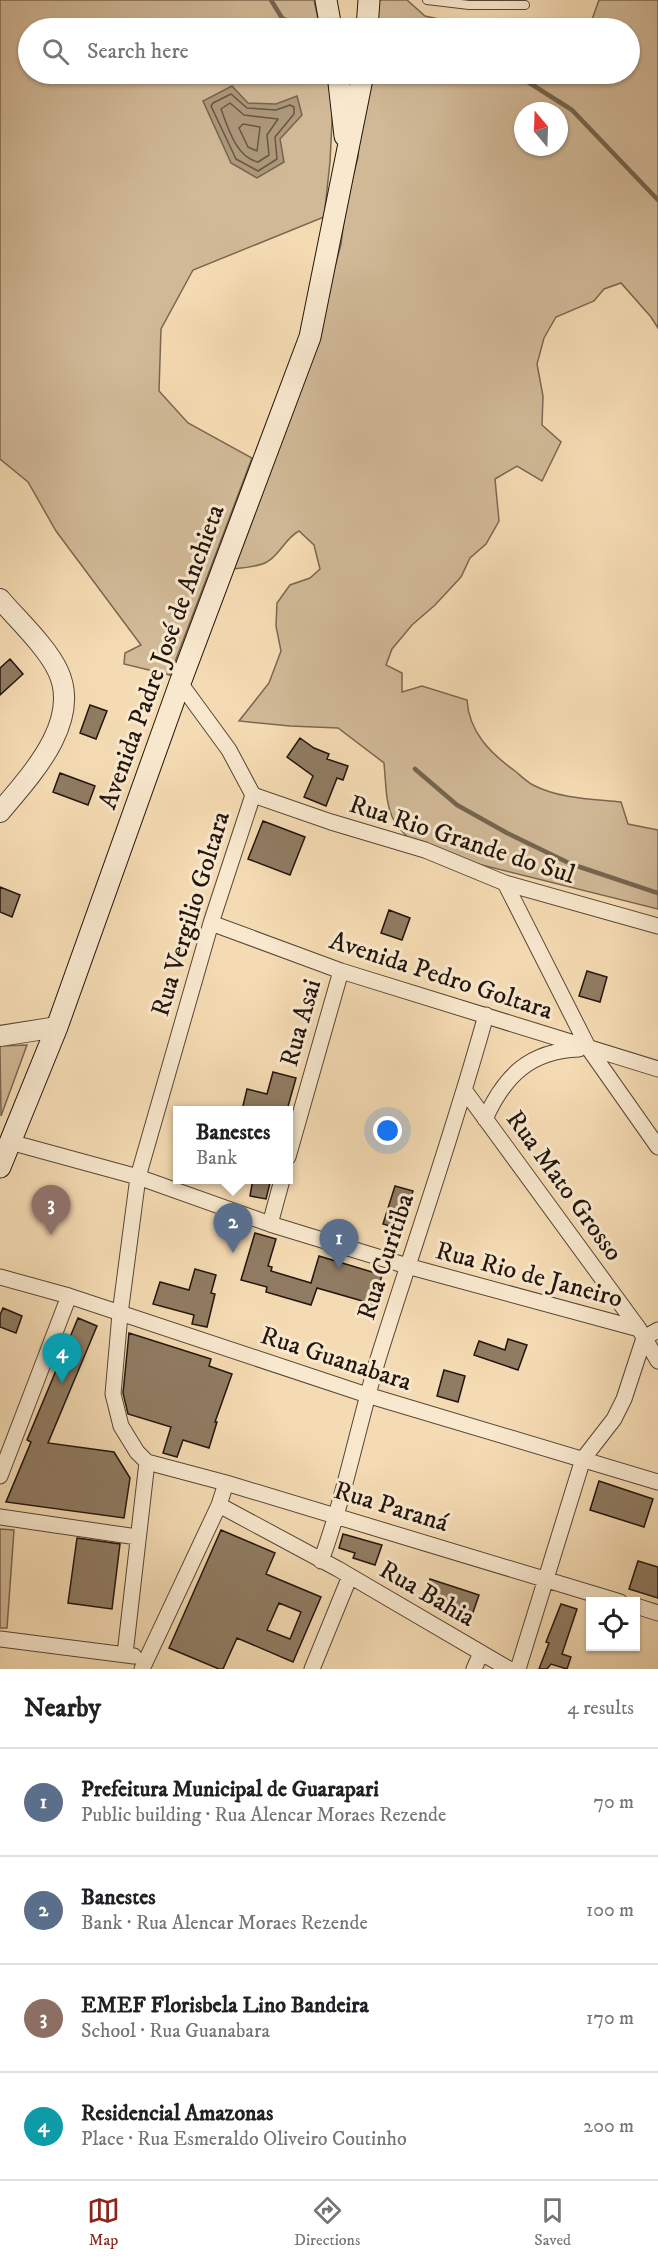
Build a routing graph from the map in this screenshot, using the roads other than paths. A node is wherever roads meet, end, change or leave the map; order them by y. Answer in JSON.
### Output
{"nodes":[{"id":1,"x":327,"y":0,"type":"edge"},
{"id":2,"x":369,"y":0,"type":"edge"},
{"id":3,"x":428,"y":0,"type":"edge"},
{"id":4,"x":525,"y":5,"type":"dead end"},
{"id":5,"x":330,"y":18,"type":"edge"},
{"id":6,"x":368,"y":18,"type":"edge"},
{"id":7,"x":339,"y":84,"type":"edge"},
{"id":8,"x":361,"y":84,"type":"edge"},
{"id":9,"x":347,"y":158,"type":"junction"},
{"id":10,"x":0,"y":599,"type":"edge"},
{"id":11,"x":180,"y":683,"type":"junction"},
{"id":12,"x":253,"y":795,"type":"junction"},
{"id":13,"x":0,"y":812,"type":"edge"},
{"id":14,"x":505,"y":883,"type":"junction"},
{"id":15,"x":211,"y":923,"type":"junction"},
{"id":16,"x":658,"y":926,"type":"edge"},
{"id":17,"x":341,"y":971,"type":"junction"},
{"id":18,"x":486,"y":1015,"type":"junction"},
{"id":19,"x":57,"y":1027,"type":"junction"},
{"id":20,"x":0,"y":1036,"type":"edge"},
{"id":21,"x":589,"y":1049,"type":"junction"},
{"id":22,"x":658,"y":1069,"type":"edge"},
{"id":23,"x":465,"y":1091,"type":"junction"},
{"id":24,"x":485,"y":1119,"type":"junction"},
{"id":25,"x":293,"y":1139,"type":"edge"},
{"id":26,"x":5,"y":1140,"type":"edge"},
{"id":27,"x":658,"y":1147,"type":"edge"},
{"id":28,"x":0,"y":1167,"type":"edge"},
{"id":29,"x":138,"y":1177,"type":"junction"},
{"id":30,"x":281,"y":1184,"type":"edge"},
{"id":31,"x":270,"y":1224,"type":"junction"},
{"id":32,"x":407,"y":1266,"type":"junction"},
{"id":33,"x":0,"y":1277,"type":"edge"},
{"id":34,"x":69,"y":1296,"type":"junction"},
{"id":35,"x":120,"y":1314,"type":"junction"},
{"id":36,"x":647,"y":1332,"type":"edge"},
{"id":37,"x":658,"y":1360,"type":"edge"},
{"id":38,"x":368,"y":1395,"type":"junction"},
{"id":39,"x":583,"y":1459,"type":"junction"},
{"id":40,"x":147,"y":1462,"type":"junction"},
{"id":41,"x":0,"y":1476,"type":"edge"},
{"id":42,"x":658,"y":1482,"type":"edge"},
{"id":43,"x":226,"y":1483,"type":"junction"},
{"id":44,"x":219,"y":1505,"type":"junction"},
{"id":45,"x":0,"y":1516,"type":"edge"},
{"id":46,"x":338,"y":1516,"type":"junction"},
{"id":47,"x":137,"y":1537,"type":"junction"},
{"id":48,"x":321,"y":1561,"type":"junction"},
{"id":49,"x":350,"y":1576,"type":"junction"},
{"id":50,"x":547,"y":1579,"type":"junction"},
{"id":51,"x":604,"y":1597,"type":"edge"},
{"id":52,"x":640,"y":1607,"type":"edge"},
{"id":53,"x":658,"y":1613,"type":"edge"},
{"id":54,"x":0,"y":1639,"type":"edge"},
{"id":55,"x":481,"y":1653,"type":"junction"},
{"id":56,"x":125,"y":1654,"type":"junction"},
{"id":57,"x":144,"y":1664,"type":"edge"},
{"id":58,"x":312,"y":1669,"type":"edge"},
{"id":59,"x":474,"y":1669,"type":"edge"},
{"id":60,"x":509,"y":1669,"type":"edge"},
{"id":61,"x":518,"y":1669,"type":"edge"}],
"edges":[{"from":1,"to":5,"type":"main road"},
{"from":2,"to":6,"type":"main road"},
{"from":3,"to":4,"type":"lane"},
{"from":7,"to":9,"type":"main road","name":"Avenida Padre José de Anchieta"},
{"from":8,"to":9,"type":"main road","name":"Avenida Padre José de Anchieta"},
{"from":9,"to":11,"type":"main road","name":"Avenida Padre José de Anchieta"},
{"from":10,"to":13,"type":"street"},
{"from":11,"to":12,"type":"street","name":"Rua Vergilio Goltara"},
{"from":11,"to":19,"type":"main road","name":"Avenida Padre José de Anchieta"},
{"from":12,"to":14,"type":"street","name":"Rua Rio Grande do Sul"},
{"from":12,"to":15,"type":"street","name":"Rua Vergilio Goltara"},
{"from":14,"to":16,"type":"street","name":"Rua Rio Grande do Sul"},
{"from":14,"to":21,"type":"street"},
{"from":15,"to":17,"type":"street","name":"Avenida Pedro Goltara"},
{"from":15,"to":29,"type":"street","name":"Rua Vergilio Goltara"},
{"from":17,"to":18,"type":"street","name":"Avenida Pedro Goltara"},
{"from":17,"to":25,"type":"street","name":"Rua Asai"},
{"from":18,"to":21,"type":"street","name":"Avenida Pedro Goltara"},
{"from":18,"to":23,"type":"street","name":"Rua Curitiba"},
{"from":19,"to":20,"type":"street"},
{"from":19,"to":26,"type":"main road","name":"Avenida Padre José de Anchieta"},
{"from":21,"to":22,"type":"street","name":"Avenida Pedro Goltara"},
{"from":21,"to":24,"type":"street"},
{"from":21,"to":27,"type":"street"},
{"from":23,"to":24,"type":"street","name":"Rua Mato Grosso"},
{"from":23,"to":32,"type":"street","name":"Rua Curitiba"},
{"from":24,"to":36,"type":"street","name":"Rua Mato Grosso"},
{"from":26,"to":28,"type":"main road","name":"Avenida Padre José de Anchieta"},
{"from":26,"to":29,"type":"street","name":"Rua Rio de Janeiro"},
{"from":29,"to":31,"type":"street","name":"Rua Rio de Janeiro"},
{"from":29,"to":35,"type":"street","name":"Rua Vergilio Goltara"},
{"from":30,"to":31,"type":"street"},
{"from":31,"to":32,"type":"street","name":"Rua Rio de Janeiro"},
{"from":32,"to":36,"type":"street","name":"Rua Rio de Janeiro"},
{"from":32,"to":38,"type":"street","name":"Rua Curitiba"},
{"from":33,"to":34,"type":"street","name":"Rua Guanabara"},
{"from":34,"to":35,"type":"street","name":"Rua Guanabara"},
{"from":34,"to":41,"type":"street"},
{"from":35,"to":38,"type":"street","name":"Rua Guanabara"},
{"from":35,"to":40,"type":"street","name":"Rua Vergilio Goltara"},
{"from":36,"to":37,"type":"street","name":"Rua Rio de Janeiro"},
{"from":36,"to":39,"type":"street"},
{"from":38,"to":39,"type":"street","name":"Rua Guanabara"},
{"from":38,"to":46,"type":"street","name":"Rua Curitiba"},
{"from":39,"to":42,"type":"street","name":"Rua Guanabara"},
{"from":39,"to":50,"type":"street"},
{"from":40,"to":43,"type":"street","name":"Rua Paraná"},
{"from":40,"to":47,"type":"street"},
{"from":43,"to":44,"type":"street"},
{"from":43,"to":46,"type":"street","name":"Rua Paraná"},
{"from":44,"to":48,"type":"street","name":"Rua Bahia"},
{"from":44,"to":57,"type":"street"},
{"from":45,"to":47,"type":"street"},
{"from":46,"to":48,"type":"street","name":"Rua Curitiba"},
{"from":46,"to":50,"type":"street","name":"Rua Paraná"},
{"from":47,"to":56,"type":"street"},
{"from":48,"to":49,"type":"street","name":"Rua Bahia"},
{"from":49,"to":55,"type":"street","name":"Rua Bahia"},
{"from":49,"to":58,"type":"street"},
{"from":50,"to":51,"type":"street","name":"Rua Paraná"},
{"from":50,"to":61,"type":"street"},
{"from":52,"to":53,"type":"street"},
{"from":54,"to":56,"type":"street"},
{"from":55,"to":59,"type":"street"},
{"from":55,"to":60,"type":"street","name":"Rua Bahia"},
{"from":56,"to":57,"type":"street"}]}
